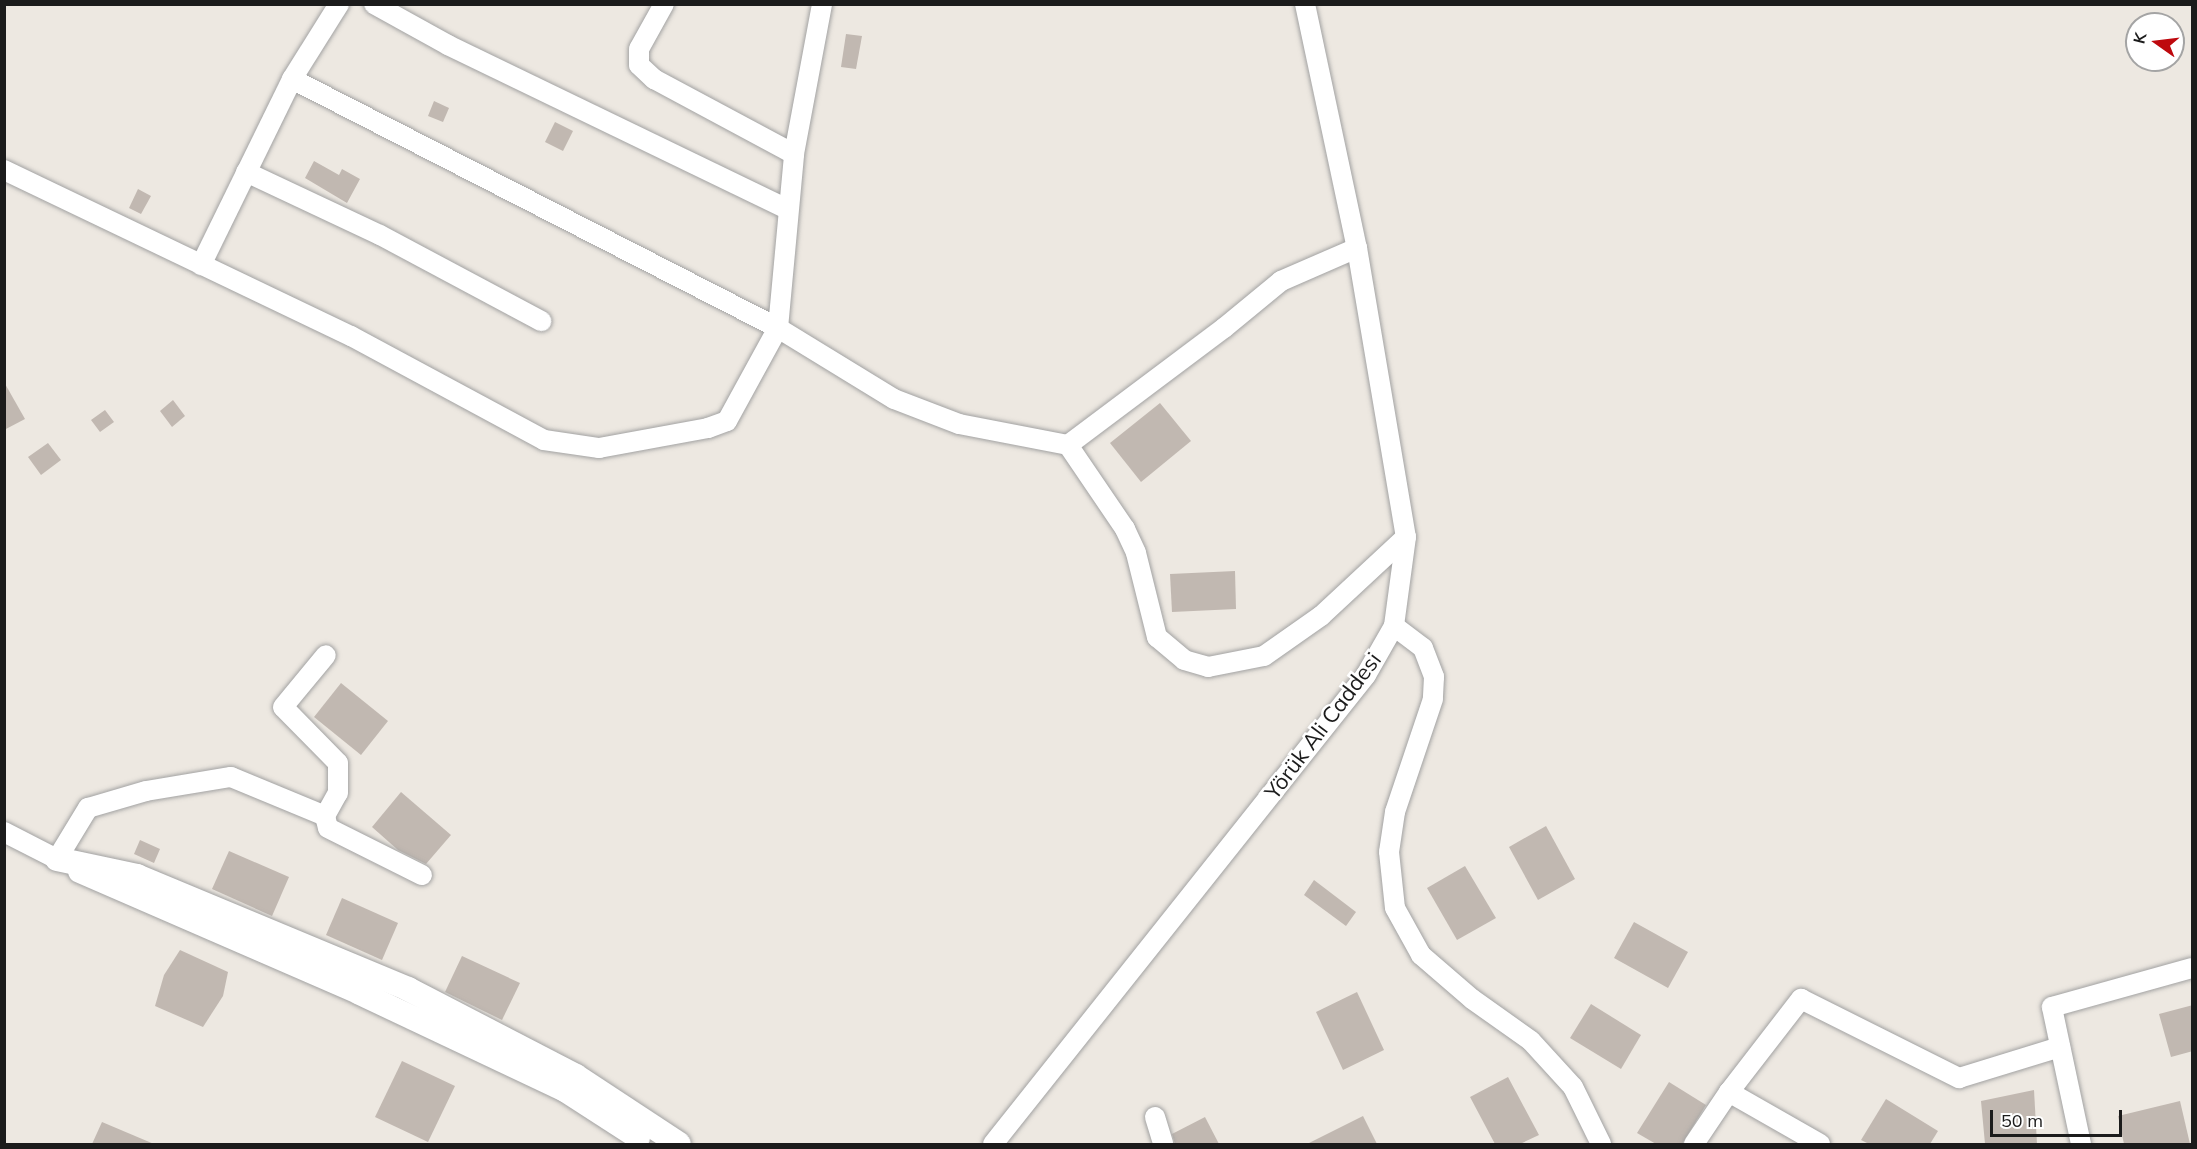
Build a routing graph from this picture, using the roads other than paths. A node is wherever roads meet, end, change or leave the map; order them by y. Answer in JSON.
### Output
{"nodes":[{"id":1,"x":339,"y":4,"type":"edge"},
{"id":2,"x":374,"y":4,"type":"edge"},
{"id":3,"x":664,"y":4,"type":"edge"},
{"id":4,"x":822,"y":4,"type":"edge"},
{"id":5,"x":1305,"y":4,"type":"edge"},
{"id":6,"x":292,"y":80,"type":"junction"},
{"id":7,"x":794,"y":154,"type":"junction"},
{"id":8,"x":4,"y":170,"type":"edge"},
{"id":9,"x":246,"y":172,"type":"junction"},
{"id":10,"x":788,"y":209,"type":"junction"},
{"id":11,"x":1357,"y":248,"type":"junction"},
{"id":12,"x":201,"y":265,"type":"junction"},
{"id":13,"x":541,"y":321,"type":"dead end"},
{"id":14,"x":778,"y":328,"type":"junction"},
{"id":15,"x":1068,"y":445,"type":"junction"},
{"id":16,"x":1406,"y":537,"type":"junction"},
{"id":17,"x":1394,"y":626,"type":"junction"},
{"id":18,"x":326,"y":655,"type":"dead end"},
{"id":19,"x":325,"y":816,"type":"junction"},
{"id":20,"x":4,"y":832,"type":"edge"},
{"id":21,"x":57,"y":859,"type":"junction"},
{"id":22,"x":422,"y":876,"type":"dead end"},
{"id":23,"x":2193,"y":968,"type":"edge"},
{"id":24,"x":2060,"y":1047,"type":"junction"},
{"id":25,"x":1729,"y":1092,"type":"junction"},
{"id":26,"x":1155,"y":1117,"type":"dead end"},
{"id":27,"x":621,"y":1136,"type":"edge"},
{"id":28,"x":650,"y":1144,"type":"edge"},
{"id":29,"x":679,"y":1144,"type":"edge"},
{"id":30,"x":993,"y":1144,"type":"edge"},
{"id":31,"x":1163,"y":1144,"type":"edge"},
{"id":32,"x":1600,"y":1144,"type":"edge"},
{"id":33,"x":1694,"y":1144,"type":"edge"},
{"id":34,"x":1820,"y":1144,"type":"edge"},
{"id":35,"x":2081,"y":1144,"type":"edge"}],
"edges":[{"from":1,"to":6,"type":"street"},
{"from":2,"to":10,"type":"street"},
{"from":3,"to":7,"type":"street"},
{"from":4,"to":7,"type":"street"},
{"from":5,"to":11,"type":"street"},
{"from":6,"to":9,"type":"street"},
{"from":6,"to":14,"type":"street"},
{"from":7,"to":10,"type":"street"},
{"from":8,"to":12,"type":"street"},
{"from":9,"to":12,"type":"street"},
{"from":9,"to":13,"type":"street"},
{"from":10,"to":14,"type":"street"},
{"from":11,"to":15,"type":"street"},
{"from":11,"to":16,"type":"street"},
{"from":12,"to":14,"type":"street"},
{"from":14,"to":15,"type":"street"},
{"from":15,"to":16,"type":"street"},
{"from":16,"to":17,"type":"street"},
{"from":17,"to":30,"type":"street","name":"Yörük Ali Caddesi"},
{"from":17,"to":32,"type":"street"},
{"from":18,"to":19,"type":"street"},
{"from":19,"to":21,"type":"street"},
{"from":19,"to":22,"type":"street"},
{"from":20,"to":21,"type":"street"},
{"from":21,"to":27,"type":"street"},
{"from":21,"to":29,"type":"street"},
{"from":23,"to":24,"type":"street"},
{"from":24,"to":25,"type":"street"},
{"from":24,"to":35,"type":"street"},
{"from":25,"to":33,"type":"street"},
{"from":25,"to":34,"type":"street"},
{"from":26,"to":31,"type":"street"},
{"from":27,"to":28,"type":"street"}]}
